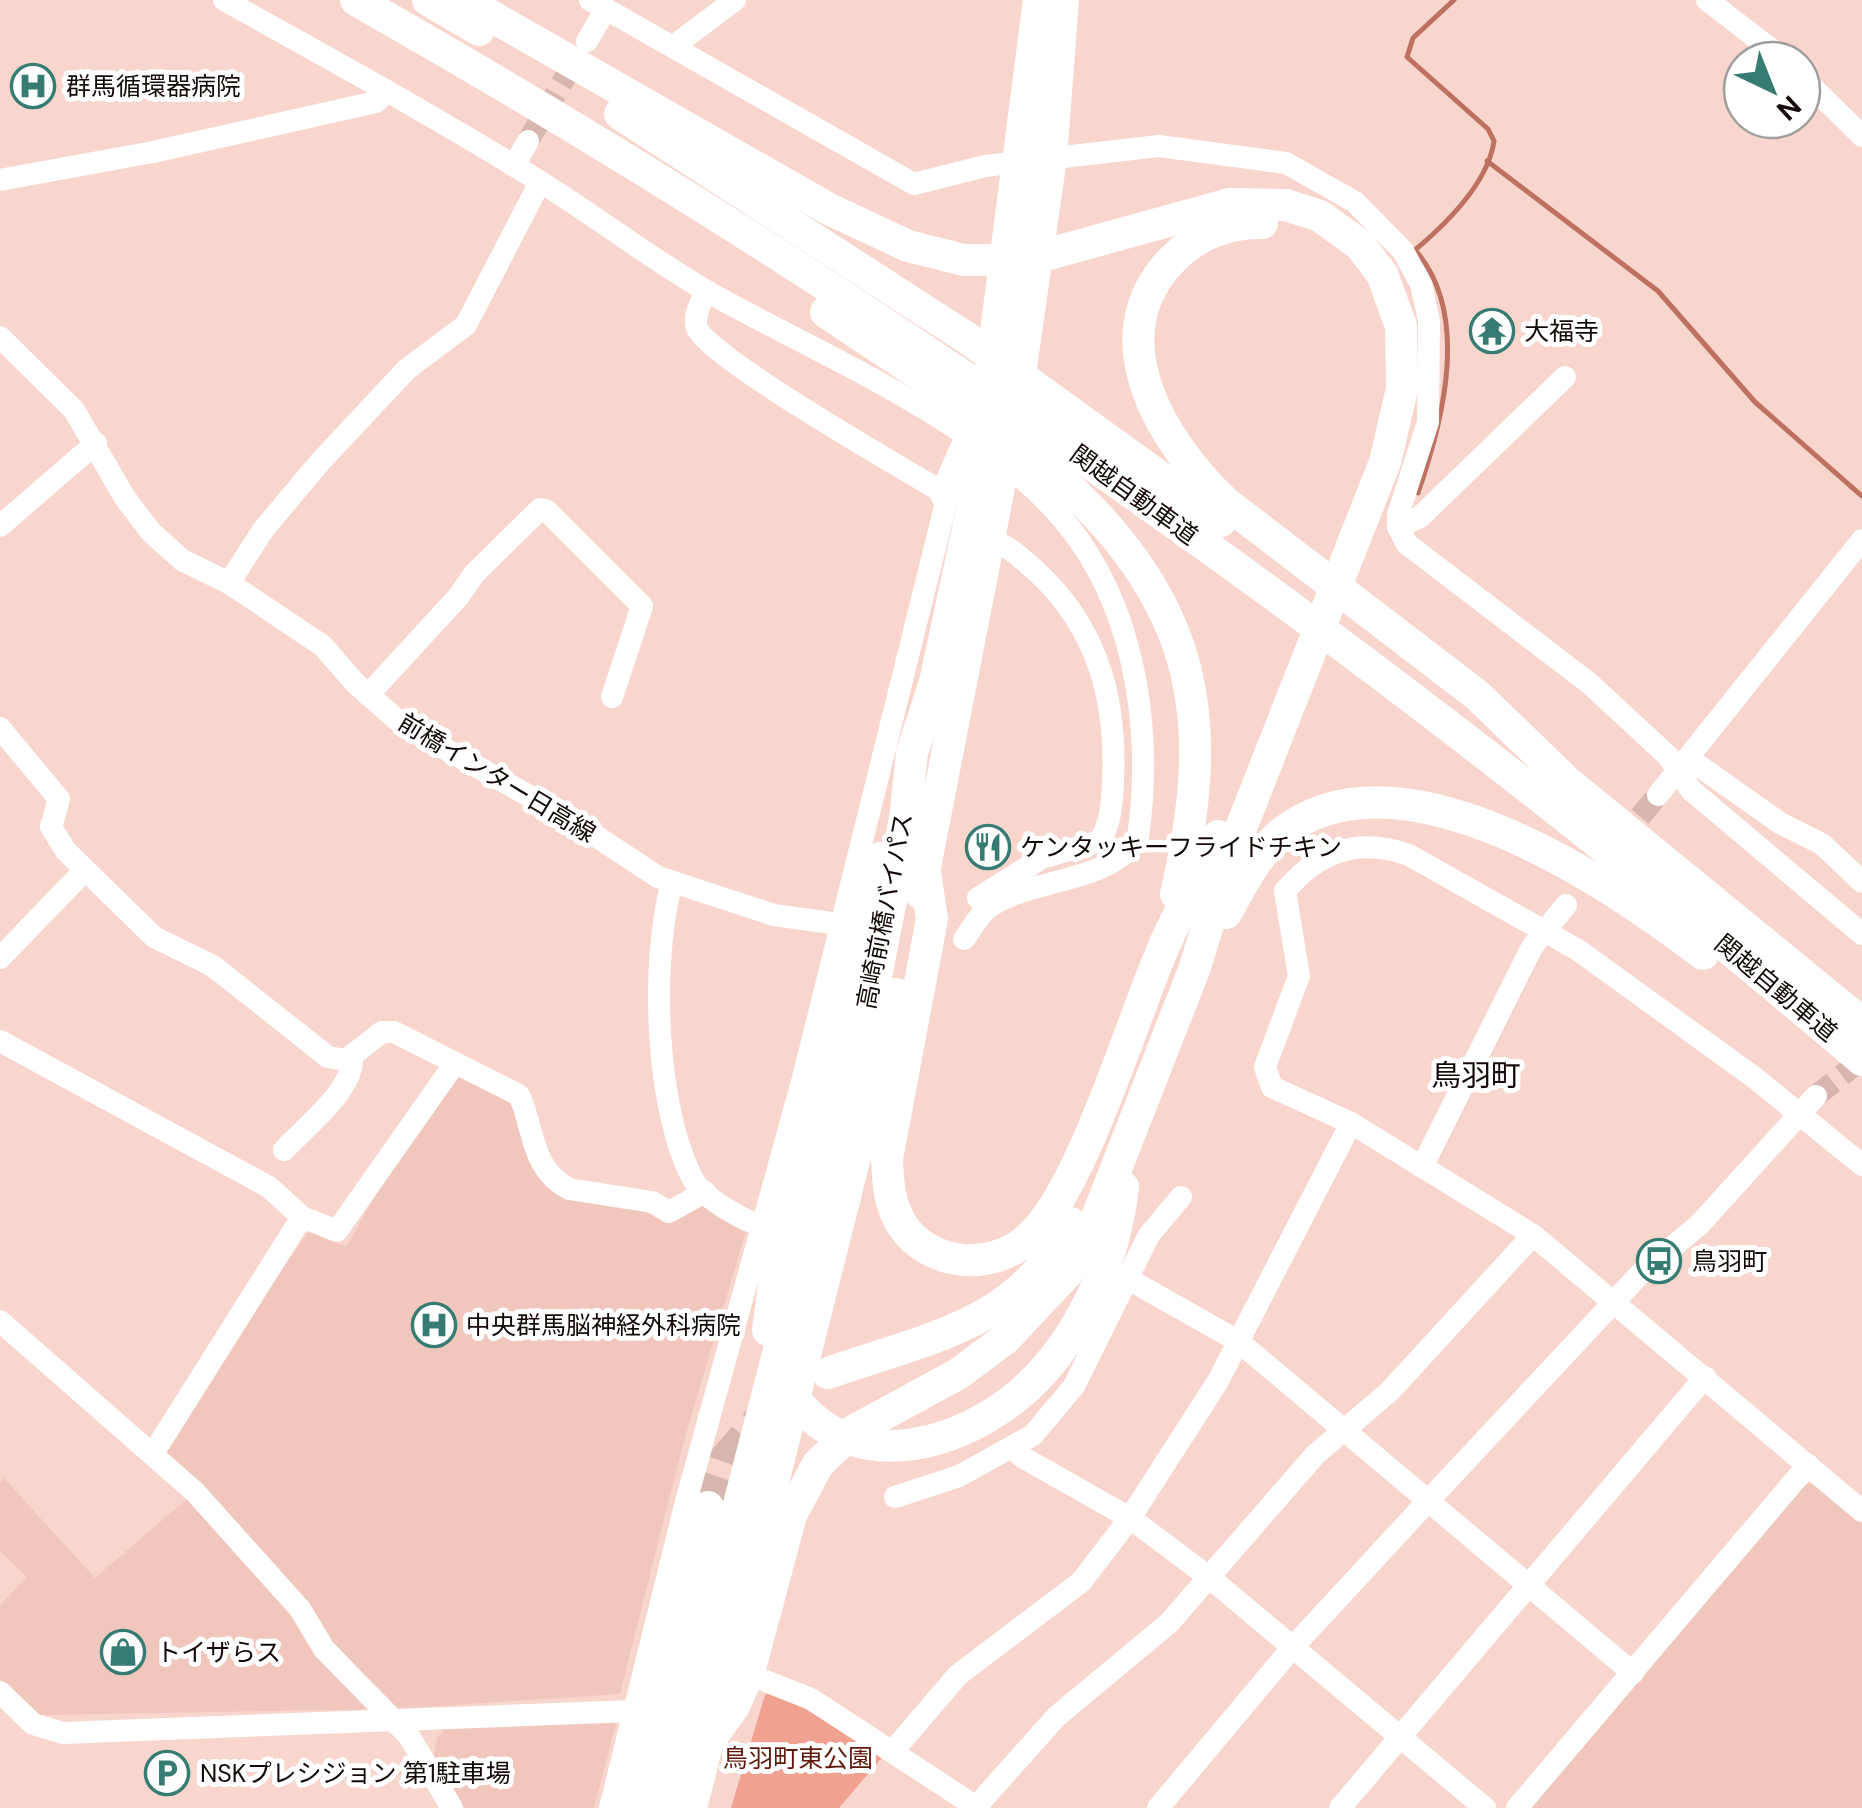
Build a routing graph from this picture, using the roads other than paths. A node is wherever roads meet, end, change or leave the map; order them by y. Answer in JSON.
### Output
{"nodes":[{"id":1,"x":224,"y":0,"type":"edge"},
{"id":2,"x":356,"y":0,"type":"edge"},
{"id":3,"x":428,"y":0,"type":"edge"},
{"id":4,"x":463,"y":0,"type":"edge"},
{"id":5,"x":734,"y":0,"type":"edge"},
{"id":6,"x":1039,"y":0,"type":"edge"},
{"id":7,"x":1064,"y":0,"type":"edge"},
{"id":8,"x":1708,"y":0,"type":"edge"},
{"id":9,"x":598,"y":4,"type":"edge"},
{"id":10,"x":1759,"y":40,"type":"edge"},
{"id":11,"x":587,"y":41,"type":"tunnel mouth"},
{"id":12,"x":676,"y":45,"type":"junction"},
{"id":13,"x":387,"y":91,"type":"junction"},
{"id":14,"x":1822,"y":96,"type":"edge"},
{"id":15,"x":1862,"y":136,"type":"edge"},
{"id":16,"x":528,"y":141,"type":"tunnel mouth"},
{"id":17,"x":1035,"y":160,"type":"junction"},
{"id":18,"x":514,"y":166,"type":"junction"},
{"id":19,"x":0,"y":180,"type":"edge"},
{"id":20,"x":540,"y":182,"type":"junction"},
{"id":21,"x":706,"y":291,"type":"junction"},
{"id":22,"x":0,"y":337,"type":"edge"},
{"id":23,"x":994,"y":368,"type":"junction"},
{"id":24,"x":1564,"y":377,"type":"dead end"},
{"id":25,"x":954,"y":400,"type":"junction"},
{"id":26,"x":1031,"y":438,"type":"junction"},
{"id":27,"x":96,"y":443,"type":"junction"},
{"id":28,"x":946,"y":494,"type":"junction"},
{"id":29,"x":0,"y":526,"type":"edge"},
{"id":30,"x":1398,"y":527,"type":"junction"},
{"id":31,"x":1862,"y":540,"type":"edge"},
{"id":32,"x":992,"y":541,"type":"junction"},
{"id":33,"x":1274,"y":565,"type":"junction"},
{"id":34,"x":229,"y":583,"type":"junction"},
{"id":35,"x":1359,"y":628,"type":"junction"},
{"id":36,"x":368,"y":694,"type":"junction"},
{"id":37,"x":612,"y":698,"type":"dead end"},
{"id":38,"x":1113,"y":714,"type":"junction"},
{"id":39,"x":1140,"y":716,"type":"junction"},
{"id":40,"x":0,"y":728,"type":"edge"},
{"id":41,"x":912,"y":754,"type":"junction"},
{"id":42,"x":1684,"y":765,"type":"junction"},
{"id":43,"x":1658,"y":795,"type":"tunnel mouth"},
{"id":44,"x":1138,"y":838,"type":"junction"},
{"id":45,"x":1161,"y":844,"type":"dead end"},
{"id":46,"x":85,"y":870,"type":"junction"},
{"id":47,"x":925,"y":872,"type":"junction"},
{"id":48,"x":1257,"y":881,"type":"dead end"},
{"id":49,"x":672,"y":882,"type":"junction"},
{"id":50,"x":1862,"y":882,"type":"edge"},
{"id":51,"x":1285,"y":891,"type":"junction"},
{"id":52,"x":1566,"y":905,"type":"dead end"},
{"id":53,"x":987,"y":908,"type":"junction"},
{"id":54,"x":839,"y":924,"type":"junction"},
{"id":55,"x":1544,"y":929,"type":"junction"},
{"id":56,"x":1862,"y":934,"type":"edge"},
{"id":57,"x":964,"y":938,"type":"dead end"},
{"id":58,"x":1165,"y":943,"type":"junction"},
{"id":59,"x":0,"y":958,"type":"edge"},
{"id":60,"x":1194,"y":970,"type":"junction"},
{"id":61,"x":1862,"y":1023,"type":"edge"},
{"id":62,"x":0,"y":1041,"type":"edge"},
{"id":63,"x":352,"y":1058,"type":"junction"},
{"id":64,"x":1862,"y":1060,"type":"edge"},
{"id":65,"x":456,"y":1063,"type":"junction"},
{"id":66,"x":1862,"y":1075,"type":"edge"},
{"id":67,"x":1816,"y":1096,"type":"tunnel mouth"},
{"id":68,"x":1798,"y":1114,"type":"junction"},
{"id":69,"x":1352,"y":1123,"type":"junction"},
{"id":70,"x":1092,"y":1129,"type":"junction"},
{"id":71,"x":1129,"y":1143,"type":"junction"},
{"id":72,"x":284,"y":1150,"type":"dead end"},
{"id":73,"x":1862,"y":1164,"type":"edge"},
{"id":74,"x":1422,"y":1167,"type":"junction"},
{"id":75,"x":705,"y":1192,"type":"junction"},
{"id":76,"x":1181,"y":1198,"type":"dead end"},
{"id":77,"x":302,"y":1217,"type":"junction"},
{"id":78,"x":765,"y":1227,"type":"junction"},
{"id":79,"x":1533,"y":1235,"type":"junction"},
{"id":80,"x":1128,"y":1279,"type":"junction"},
{"id":81,"x":1615,"y":1301,"type":"junction"},
{"id":82,"x":0,"y":1320,"type":"edge"},
{"id":83,"x":1238,"y":1342,"type":"junction"},
{"id":84,"x":828,"y":1373,"type":"dead end"},
{"id":85,"x":1705,"y":1377,"type":"junction"},
{"id":86,"x":1343,"y":1429,"type":"junction"},
{"id":87,"x":1014,"y":1448,"type":"junction"},
{"id":88,"x":154,"y":1452,"type":"junction"},
{"id":89,"x":1808,"y":1466,"type":"junction"},
{"id":90,"x":895,"y":1497,"type":"dead end"},
{"id":91,"x":1428,"y":1501,"type":"junction"},
{"id":92,"x":708,"y":1507,"type":"tunnel mouth"},
{"id":93,"x":1862,"y":1511,"type":"edge"},
{"id":94,"x":1130,"y":1518,"type":"junction"},
{"id":95,"x":1210,"y":1578,"type":"junction"},
{"id":96,"x":1528,"y":1584,"type":"junction"},
{"id":97,"x":1292,"y":1648,"type":"junction"},
{"id":98,"x":1633,"y":1673,"type":"junction"},
{"id":99,"x":763,"y":1680,"type":"dead end"},
{"id":100,"x":0,"y":1692,"type":"edge"},
{"id":101,"x":632,"y":1711,"type":"junction"},
{"id":102,"x":386,"y":1718,"type":"junction"},
{"id":103,"x":1400,"y":1736,"type":"junction"},
{"id":104,"x":705,"y":1746,"type":"junction"},
{"id":105,"x":893,"y":1751,"type":"junction"},
{"id":106,"x":452,"y":1808,"type":"edge"},
{"id":107,"x":610,"y":1808,"type":"edge"},
{"id":108,"x":631,"y":1808,"type":"edge"},
{"id":109,"x":660,"y":1808,"type":"edge"},
{"id":110,"x":691,"y":1808,"type":"edge"},
{"id":111,"x":976,"y":1808,"type":"edge"},
{"id":112,"x":1158,"y":1808,"type":"edge"},
{"id":113,"x":1340,"y":1808,"type":"edge"},
{"id":114,"x":1484,"y":1808,"type":"edge"},
{"id":115,"x":1517,"y":1808,"type":"edge"}],
"edges":[{"from":1,"to":13,"type":"street"},
{"from":2,"to":25,"type":"highway"},
{"from":3,"to":26,"type":"highway","name":"関越自動車道"},
{"from":4,"to":60,"type":"highway"},
{"from":5,"to":12,"type":"street"},
{"from":6,"to":17,"type":"highway","name":"高崎前橋バイパス"},
{"from":7,"to":17,"type":"highway","name":"高崎前橋バイパス"},
{"from":8,"to":10,"type":"street"},
{"from":9,"to":11,"type":"street"},
{"from":9,"to":12,"type":"street"},
{"from":12,"to":17,"type":"street"},
{"from":13,"to":18,"type":"street"},
{"from":13,"to":19,"type":"street"},
{"from":14,"to":15,"type":"street"},
{"from":16,"to":18,"type":"street"},
{"from":17,"to":23,"type":"highway","name":"高崎前橋バイパス"},
{"from":17,"to":30,"type":"street"},
{"from":17,"to":32,"type":"highway","name":"高崎前橋バイパス"},
{"from":18,"to":20,"type":"street"},
{"from":20,"to":21,"type":"street"},
{"from":20,"to":34,"type":"street"},
{"from":21,"to":25,"type":"street"},
{"from":21,"to":28,"type":"street"},
{"from":22,"to":27,"type":"street","name":"前橋インター日高線"},
{"from":23,"to":28,"type":"highway"},
{"from":23,"to":41,"type":"highway","name":"高崎前橋バイパス"},
{"from":24,"to":30,"type":"street"},
{"from":25,"to":26,"type":"highway"},
{"from":26,"to":33,"type":"highway","name":"関越自動車道"},
{"from":26,"to":39,"type":"street"},
{"from":26,"to":58,"type":"highway"},
{"from":27,"to":29,"type":"street"},
{"from":27,"to":34,"type":"street","name":"前橋インター日高線"},
{"from":28,"to":54,"type":"street"},
{"from":30,"to":42,"type":"street"},
{"from":31,"to":42,"type":"street"},
{"from":32,"to":38,"type":"street"},
{"from":32,"to":47,"type":"highway","name":"高崎前橋バイパス"},
{"from":33,"to":35,"type":"highway","name":"関越自動車道"},
{"from":33,"to":35,"type":"highway"},
{"from":33,"to":58,"type":"highway"},
{"from":34,"to":36,"type":"street","name":"前橋インター日高線"},
{"from":35,"to":61,"type":"highway","name":"関越自動車道"},
{"from":35,"to":64,"type":"highway","name":"関越自動車道"},
{"from":36,"to":37,"type":"street"},
{"from":36,"to":49,"type":"street","name":"前橋インター日高線"},
{"from":38,"to":39,"type":"street"},
{"from":38,"to":53,"type":"street"},
{"from":39,"to":44,"type":"street"},
{"from":40,"to":46,"type":"street"},
{"from":41,"to":71,"type":"highway"},
{"from":41,"to":109,"type":"highway","name":"高崎前橋バイパス"},
{"from":42,"to":43,"type":"street"},
{"from":42,"to":50,"type":"street"},
{"from":42,"to":56,"type":"street"},
{"from":44,"to":45,"type":"street"},
{"from":44,"to":53,"type":"street"},
{"from":46,"to":59,"type":"street"},
{"from":46,"to":63,"type":"street"},
{"from":47,"to":70,"type":"highway"},
{"from":47,"to":104,"type":"highway","name":"高崎前橋バイパス"},
{"from":48,"to":51,"type":"street"},
{"from":49,"to":54,"type":"street","name":"前橋インター日高線"},
{"from":49,"to":75,"type":"street"},
{"from":51,"to":55,"type":"street"},
{"from":51,"to":69,"type":"street"},
{"from":52,"to":55,"type":"street"},
{"from":53,"to":57,"type":"street"},
{"from":54,"to":78,"type":"street"},
{"from":55,"to":68,"type":"street"},
{"from":55,"to":74,"type":"street"},
{"from":58,"to":70,"type":"highway"},
{"from":60,"to":66,"type":"highway"},
{"from":60,"to":71,"type":"highway"},
{"from":62,"to":77,"type":"street"},
{"from":63,"to":65,"type":"street"},
{"from":63,"to":72,"type":"street"},
{"from":65,"to":75,"type":"street"},
{"from":65,"to":77,"type":"street"},
{"from":67,"to":68,"type":"street"},
{"from":68,"to":73,"type":"street"},
{"from":68,"to":81,"type":"street"},
{"from":69,"to":74,"type":"street"},
{"from":69,"to":83,"type":"street"},
{"from":70,"to":84,"type":"highway"},
{"from":71,"to":104,"type":"highway"},
{"from":74,"to":79,"type":"street"},
{"from":75,"to":78,"type":"street"},
{"from":76,"to":80,"type":"street"},
{"from":77,"to":88,"type":"street"},
{"from":78,"to":101,"type":"street"},
{"from":79,"to":81,"type":"street"},
{"from":79,"to":86,"type":"street"},
{"from":80,"to":83,"type":"street"},
{"from":80,"to":87,"type":"street"},
{"from":81,"to":85,"type":"street"},
{"from":81,"to":91,"type":"street"},
{"from":82,"to":88,"type":"street"},
{"from":83,"to":86,"type":"street"},
{"from":83,"to":94,"type":"street"},
{"from":85,"to":89,"type":"street"},
{"from":85,"to":96,"type":"street"},
{"from":86,"to":91,"type":"street"},
{"from":86,"to":95,"type":"street"},
{"from":87,"to":90,"type":"street"},
{"from":87,"to":94,"type":"street"},
{"from":88,"to":102,"type":"street"},
{"from":89,"to":93,"type":"street"},
{"from":89,"to":98,"type":"street"},
{"from":91,"to":96,"type":"street"},
{"from":91,"to":97,"type":"street"},
{"from":92,"to":108,"type":"highway"},
{"from":94,"to":95,"type":"street"},
{"from":94,"to":105,"type":"street"},
{"from":95,"to":97,"type":"street"},
{"from":95,"to":111,"type":"street"},
{"from":96,"to":98,"type":"street"},
{"from":96,"to":103,"type":"street"},
{"from":97,"to":103,"type":"street"},
{"from":97,"to":112,"type":"street"},
{"from":98,"to":115,"type":"street"},
{"from":99,"to":105,"type":"street"},
{"from":100,"to":102,"type":"street"},
{"from":101,"to":102,"type":"street"},
{"from":101,"to":107,"type":"street"},
{"from":102,"to":106,"type":"street"},
{"from":103,"to":113,"type":"street"},
{"from":103,"to":114,"type":"street"},
{"from":104,"to":110,"type":"highway","name":"高崎前橋バイパス"},
{"from":105,"to":111,"type":"street"}]}
